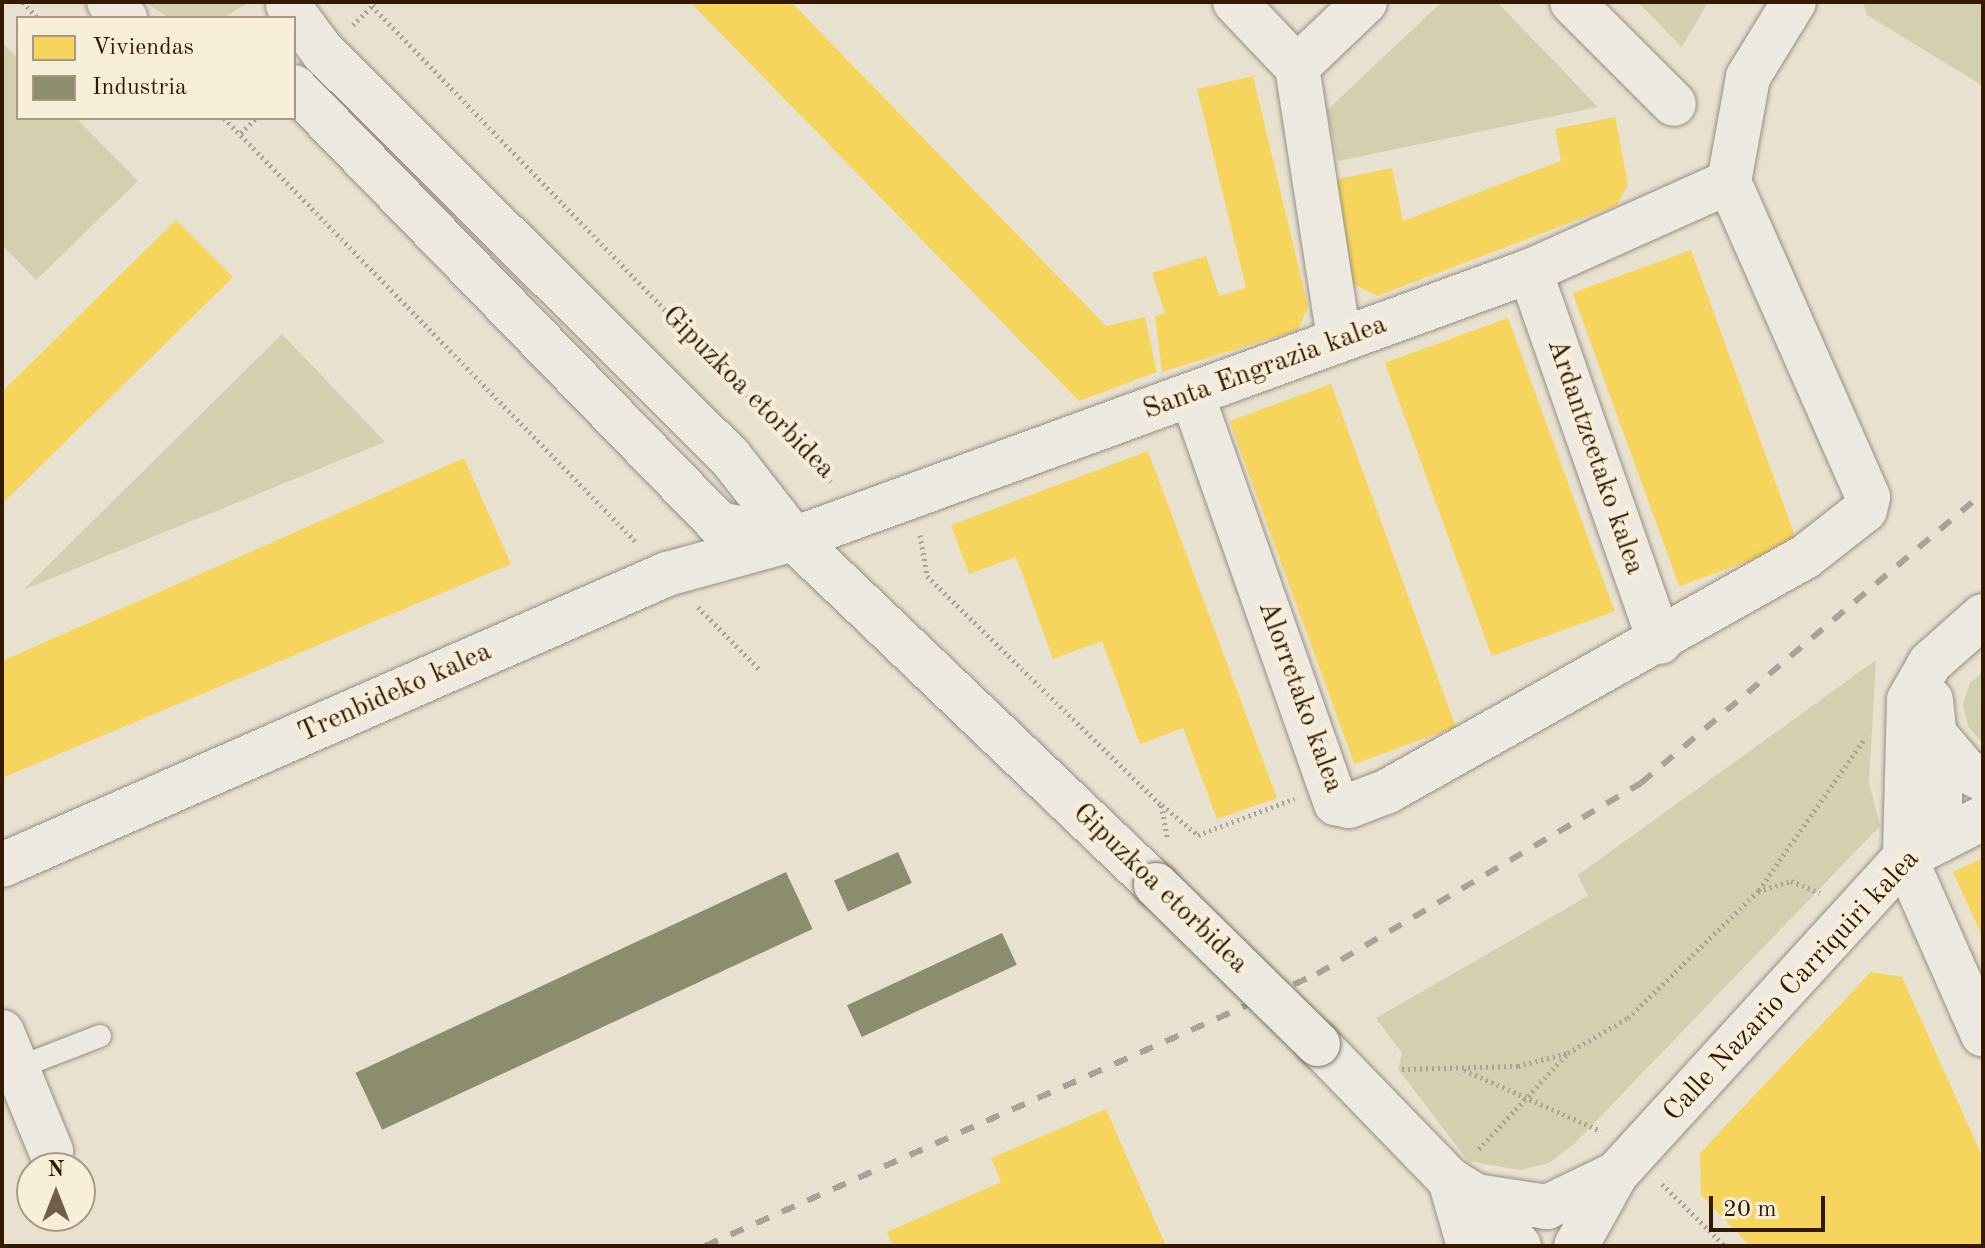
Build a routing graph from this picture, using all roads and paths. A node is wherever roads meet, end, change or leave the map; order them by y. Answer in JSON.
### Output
{"nodes":[{"id":1,"x":374,"y":2,"type":"edge"},
{"id":2,"x":1235,"y":2,"type":"edge"},
{"id":3,"x":1365,"y":2,"type":"edge"},
{"id":4,"x":1572,"y":2,"type":"edge"},
{"id":5,"x":1794,"y":2,"type":"edge"},
{"id":6,"x":296,"y":22,"type":"edge"},
{"id":7,"x":1297,"y":67,"type":"junction"},
{"id":8,"x":296,"y":89,"type":"edge"},
{"id":9,"x":1674,"y":104,"type":"dead end"},
{"id":10,"x":226,"y":120,"type":"edge"},
{"id":11,"x":254,"y":120,"type":"edge"},
{"id":12,"x":241,"y":133,"type":"junction"},
{"id":13,"x":1729,"y":182,"type":"junction"},
{"id":14,"x":1530,"y":271,"type":"junction"},
{"id":15,"x":1339,"y":339,"type":"junction"},
{"id":16,"x":1192,"y":395,"type":"junction"},
{"id":17,"x":847,"y":481,"type":"dead end"},
{"id":18,"x":927,"y":491,"type":"junction"},
{"id":19,"x":794,"y":539,"type":"junction"},
{"id":20,"x":667,"y":574,"type":"junction"},
{"id":21,"x":1983,"y":616,"type":"edge"},
{"id":22,"x":1660,"y":642,"type":"junction"},
{"id":23,"x":1930,"y":663,"type":"junction"},
{"id":24,"x":759,"y":669,"type":"dead end"},
{"id":25,"x":1873,"y":727,"type":"dead end"},
{"id":26,"x":1932,"y":731,"type":"junction"},
{"id":27,"x":1983,"y":779,"type":"edge"},
{"id":28,"x":1329,"y":785,"type":"junction"},
{"id":29,"x":1161,"y":805,"type":"junction"},
{"id":30,"x":1983,"y":818,"type":"edge"},
{"id":31,"x":1919,"y":849,"type":"junction"},
{"id":32,"x":2,"y":865,"type":"edge"},
{"id":33,"x":1162,"y":868,"type":"junction"},
{"id":34,"x":1758,"y":891,"type":"junction"},
{"id":35,"x":1827,"y":898,"type":"dead end"},
{"id":36,"x":1983,"y":1035,"type":"edge"},
{"id":37,"x":100,"y":1036,"type":"dead end"},
{"id":38,"x":9,"y":1050,"type":"edge"},
{"id":39,"x":1568,"y":1053,"type":"junction"},
{"id":40,"x":1389,"y":1068,"type":"dead end"},
{"id":41,"x":1463,"y":1070,"type":"junction"},
{"id":42,"x":1526,"y":1098,"type":"junction"},
{"id":43,"x":1603,"y":1131,"type":"dead end"},
{"id":44,"x":51,"y":1151,"type":"dead end"},
{"id":45,"x":1616,"y":1174,"type":"junction"},
{"id":46,"x":1465,"y":1179,"type":"junction"},
{"id":47,"x":1661,"y":1184,"type":"dead end"},
{"id":48,"x":1469,"y":1246,"type":"edge"},
{"id":49,"x":1519,"y":1246,"type":"edge"},
{"id":50,"x":1576,"y":1246,"type":"edge"},
{"id":51,"x":1725,"y":1246,"type":"edge"}],
"edges":[{"from":1,"to":17,"type":"path","name":"Gipuzkoa etorbidea"},
{"from":2,"to":7,"type":"street"},
{"from":3,"to":7,"type":"street"},
{"from":4,"to":9,"type":"street"},
{"from":5,"to":13,"type":"street"},
{"from":6,"to":19,"type":"street","name":"Gipuzkoa etorbidea"},
{"from":7,"to":15,"type":"street"},
{"from":8,"to":19,"type":"street"},
{"from":10,"to":12,"type":"path"},
{"from":11,"to":12,"type":"path"},
{"from":12,"to":20,"type":"path"},
{"from":13,"to":14,"type":"street","name":"Santa Engrazia kalea"},
{"from":13,"to":22,"type":"street"},
{"from":14,"to":15,"type":"street","name":"Santa Engrazia kalea"},
{"from":14,"to":22,"type":"street","name":"Ardantzeetako kalea"},
{"from":15,"to":16,"type":"street","name":"Santa Engrazia kalea"},
{"from":16,"to":18,"type":"street","name":"Santa Engrazia kalea"},
{"from":16,"to":28,"type":"street","name":"Alorretako kalea"},
{"from":18,"to":19,"type":"street","name":"Santa Engrazia kalea"},
{"from":18,"to":29,"type":"path"},
{"from":19,"to":20,"type":"street","name":"Trenbideko kalea"},
{"from":19,"to":33,"type":"street","name":"Gipuzkoa etorbidea"},
{"from":20,"to":24,"type":"path"},
{"from":20,"to":32,"type":"street","name":"Trenbideko kalea"},
{"from":21,"to":23,"type":"street"},
{"from":22,"to":28,"type":"street","name":"Alorretako kalea"},
{"from":23,"to":26,"type":"street"},
{"from":23,"to":31,"type":"street"},
{"from":25,"to":34,"type":"path"},
{"from":26,"to":27,"type":"street"},
{"from":26,"to":31,"type":"street"},
{"from":28,"to":29,"type":"path"},
{"from":29,"to":33,"type":"path","name":"Gipuzkoa etorbidea"},
{"from":30,"to":31,"type":"street","name":"Calle Nazario Carriquiri kalea"},
{"from":31,"to":36,"type":"street"},
{"from":31,"to":45,"type":"street","name":"Calle Nazario Carriquiri kalea"},
{"from":33,"to":46,"type":"street","name":"Gipuzkoa etorbidea","bridge":true},
{"from":34,"to":35,"type":"path"},
{"from":34,"to":39,"type":"path"},
{"from":37,"to":38,"type":"lane"},
{"from":38,"to":44,"type":"street"},
{"from":39,"to":41,"type":"path"},
{"from":39,"to":42,"type":"path"},
{"from":40,"to":41,"type":"path"},
{"from":41,"to":42,"type":"path"},
{"from":42,"to":43,"type":"path"},
{"from":42,"to":46,"type":"path"},
{"from":45,"to":46,"type":"street","name":"Calle Nazario Carriquiri kalea"},
{"from":45,"to":50,"type":"street","name":"Calle Nazario Carriquiri kalea"},
{"from":46,"to":48,"type":"street","name":"Gipuzkoa etorbidea"},
{"from":46,"to":49,"type":"street","name":"Gipuzkoa etorbidea"},
{"from":47,"to":51,"type":"path"}]}
